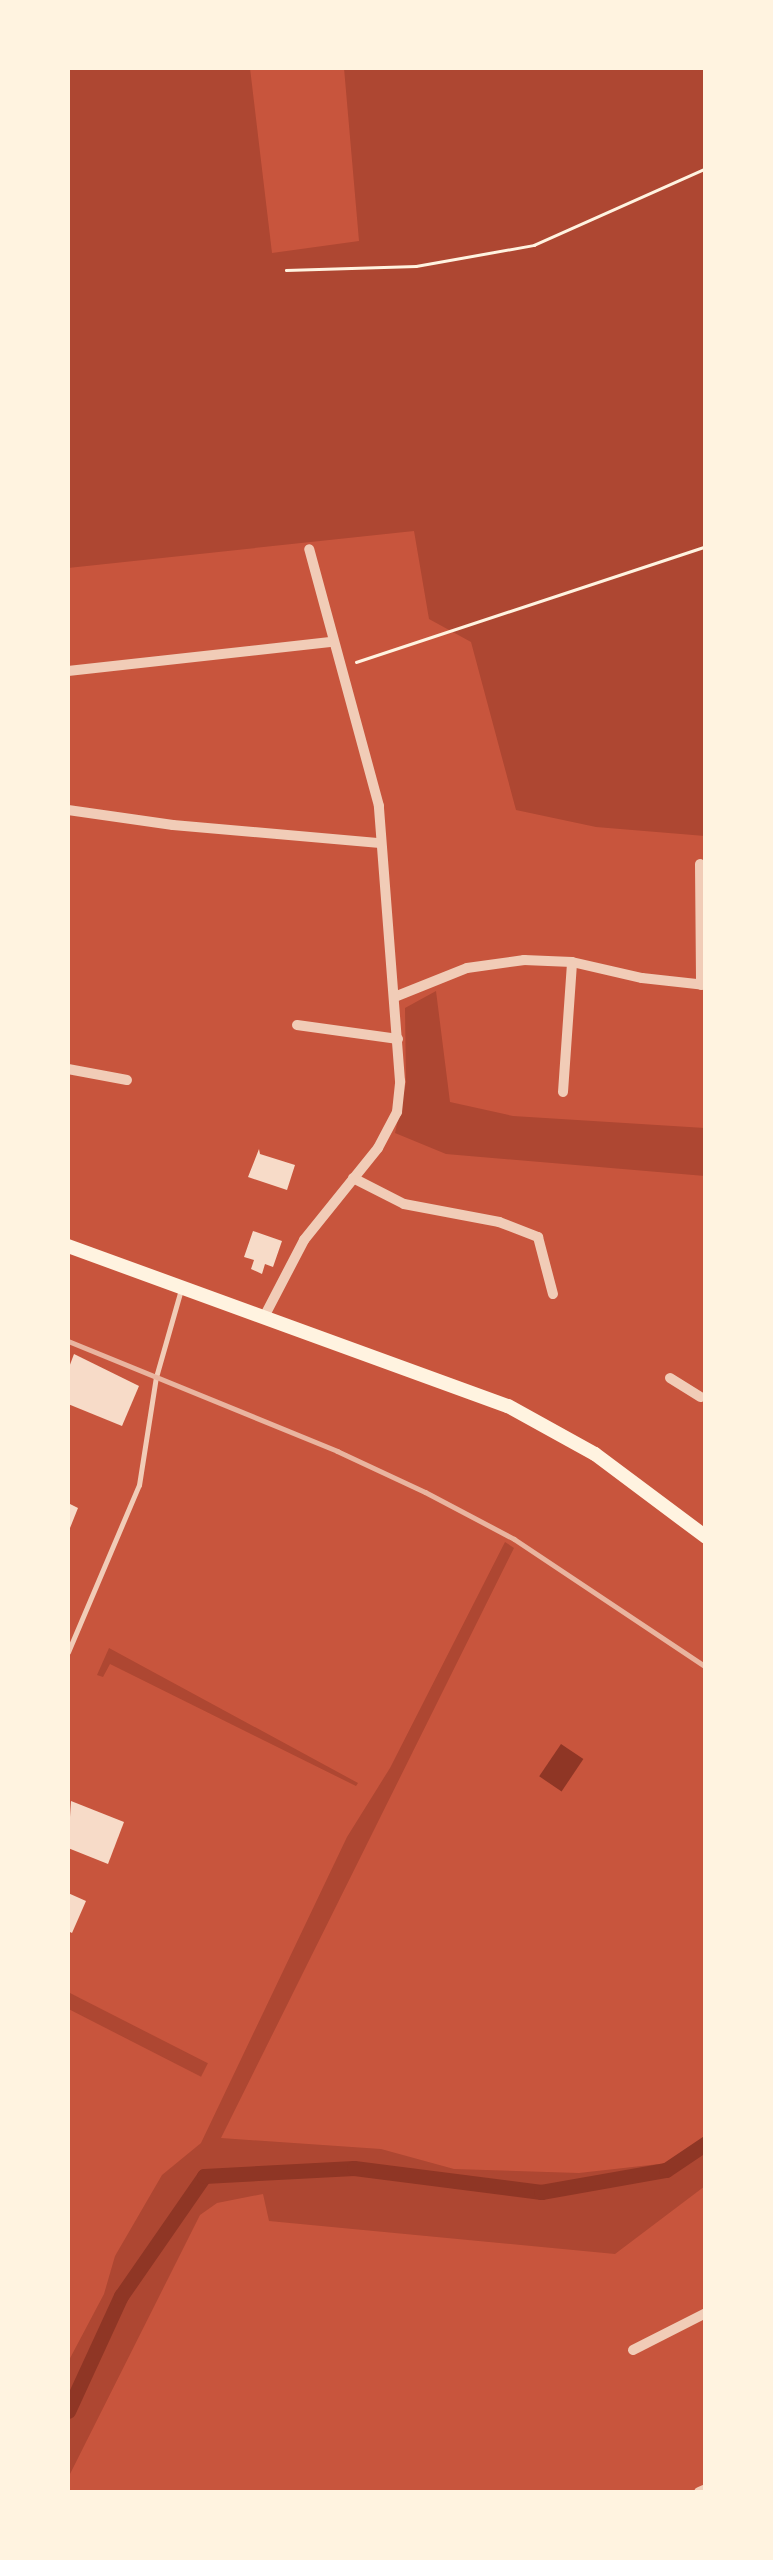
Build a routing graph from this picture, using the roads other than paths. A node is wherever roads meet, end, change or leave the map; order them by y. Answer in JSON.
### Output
{"nodes":[{"id":1,"x":309,"y":550,"type":"dead end"},
{"id":2,"x":332,"y":642,"type":"junction"},
{"id":3,"x":68,"y":671,"type":"edge"},
{"id":4,"x":68,"y":810,"type":"edge"},
{"id":5,"x":380,"y":843,"type":"junction"},
{"id":6,"x":700,"y":864,"type":"dead end"},
{"id":7,"x":572,"y":962,"type":"junction"},
{"id":8,"x":704,"y":985,"type":"edge"},
{"id":9,"x":396,"y":996,"type":"junction"},
{"id":10,"x":297,"y":1025,"type":"dead end"},
{"id":11,"x":398,"y":1038,"type":"junction"},
{"id":12,"x":68,"y":1069,"type":"edge"},
{"id":13,"x":127,"y":1080,"type":"dead end"},
{"id":14,"x":562,"y":1092,"type":"dead end"},
{"id":15,"x":354,"y":1178,"type":"junction"},
{"id":16,"x":68,"y":1246,"type":"edge"},
{"id":17,"x":182,"y":1288,"type":"junction"},
{"id":18,"x":553,"y":1294,"type":"dead end"},
{"id":19,"x":264,"y":1317,"type":"junction"},
{"id":20,"x":670,"y":1378,"type":"dead end"},
{"id":21,"x":704,"y":1396,"type":"edge"},
{"id":22,"x":706,"y":1537,"type":"edge"},
{"id":23,"x":68,"y":1652,"type":"edge"},
{"id":24,"x":706,"y":2313,"type":"edge"},
{"id":25,"x":634,"y":2350,"type":"dead end"},
{"id":26,"x":706,"y":2489,"type":"edge"},
{"id":27,"x":699,"y":2492,"type":"edge"}],
"edges":[{"from":1,"to":2,"type":"street"},
{"from":2,"to":3,"type":"street"},
{"from":2,"to":5,"type":"street"},
{"from":4,"to":5,"type":"street"},
{"from":5,"to":9,"type":"street"},
{"from":6,"to":8,"type":"street"},
{"from":7,"to":8,"type":"street"},
{"from":7,"to":9,"type":"street"},
{"from":7,"to":14,"type":"street"},
{"from":9,"to":11,"type":"street"},
{"from":10,"to":11,"type":"street"},
{"from":11,"to":15,"type":"street"},
{"from":12,"to":13,"type":"street"},
{"from":15,"to":18,"type":"street"},
{"from":15,"to":19,"type":"street"},
{"from":16,"to":17,"type":"main road"},
{"from":17,"to":19,"type":"main road"},
{"from":17,"to":23,"type":"lane"},
{"from":19,"to":22,"type":"main road"},
{"from":20,"to":21,"type":"street"},
{"from":24,"to":25,"type":"street"},
{"from":26,"to":27,"type":"street"}]}
